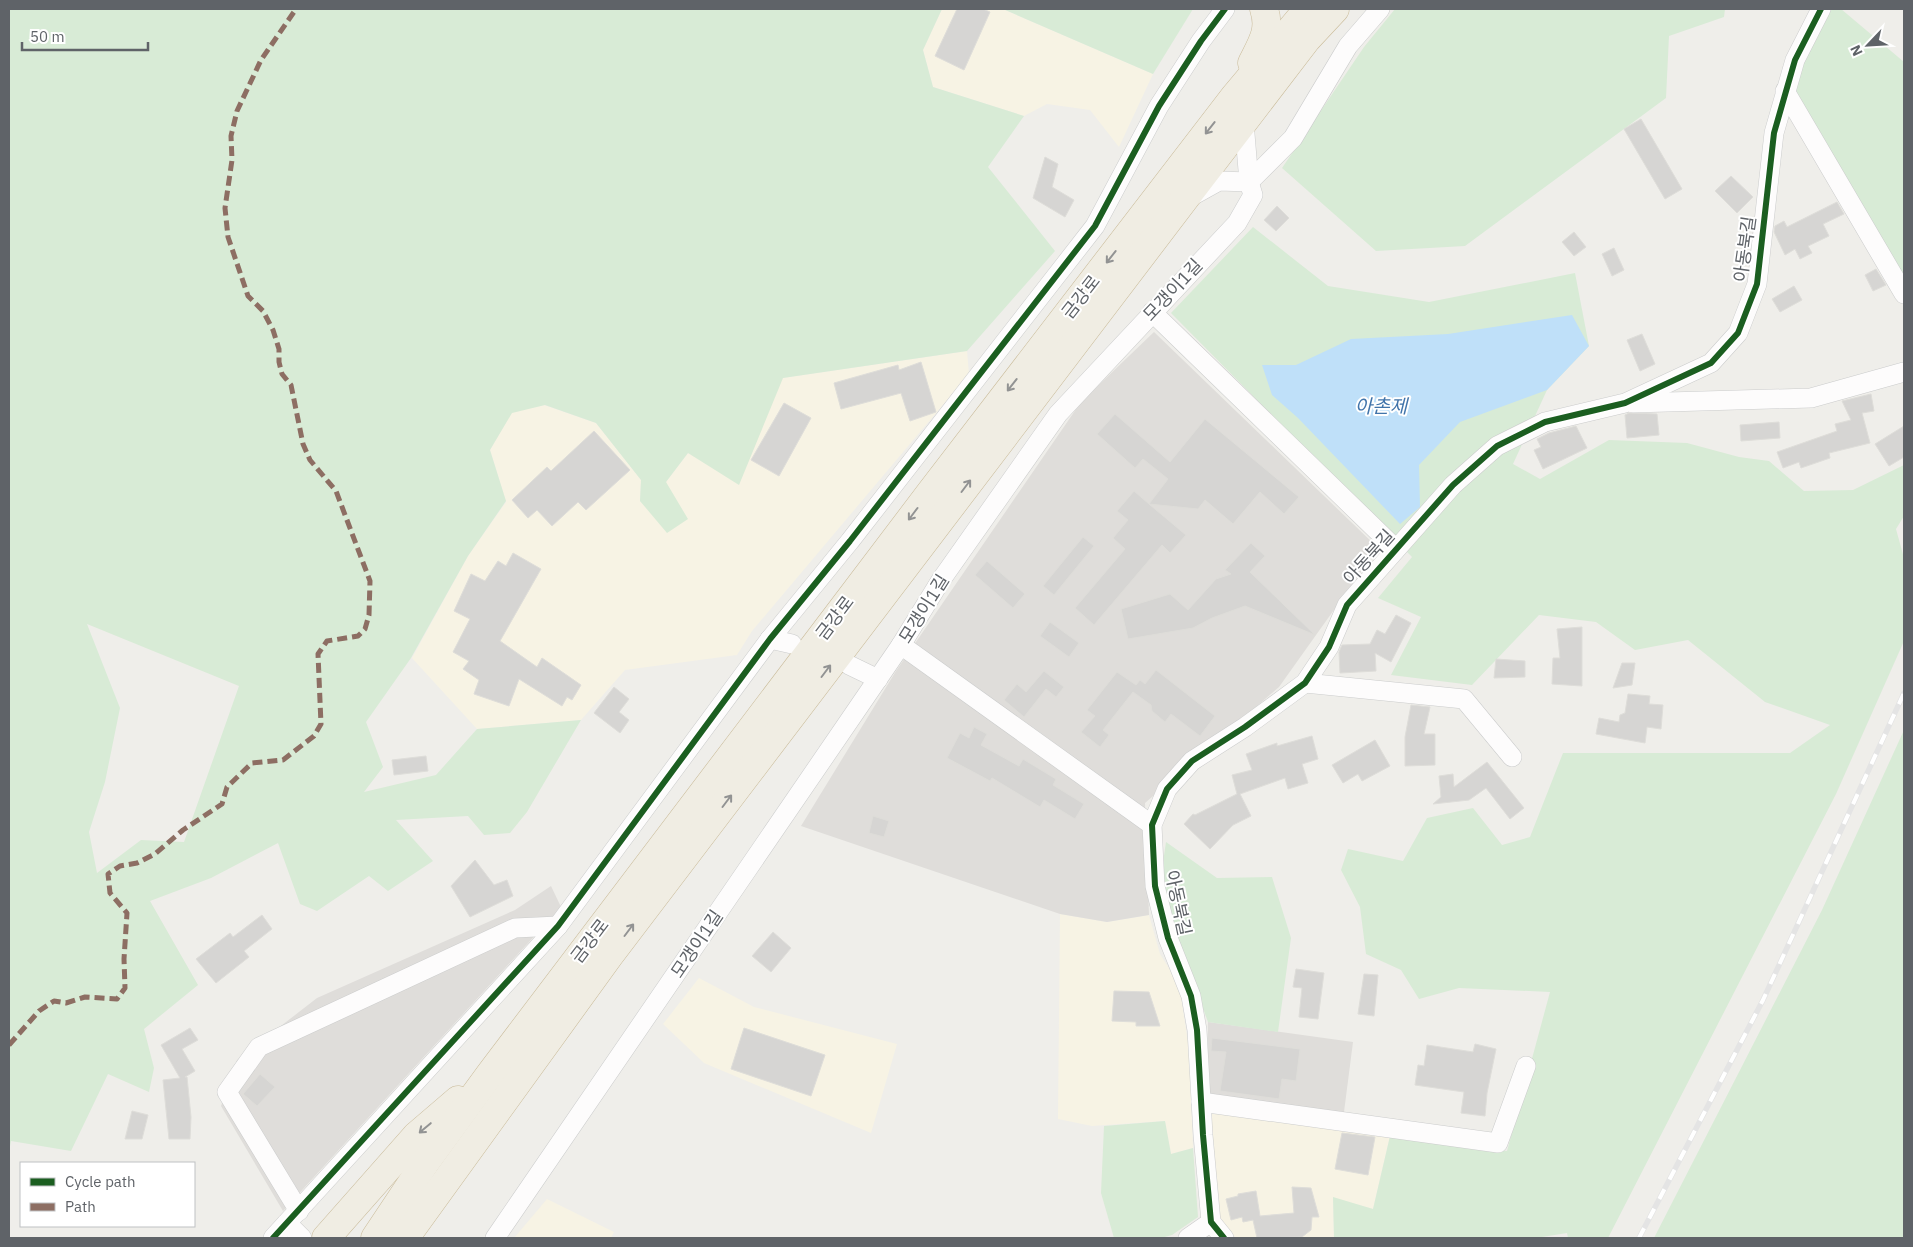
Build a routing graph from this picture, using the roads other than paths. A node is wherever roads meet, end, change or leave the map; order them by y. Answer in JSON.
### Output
{"nodes":[{"id":1,"x":1225,"y":9,"type":"edge"},
{"id":2,"x":1264,"y":9,"type":"edge"},
{"id":3,"x":1308,"y":9,"type":"edge"},
{"id":4,"x":1335,"y":9,"type":"edge"},
{"id":5,"x":1380,"y":9,"type":"edge"},
{"id":6,"x":1822,"y":9,"type":"edge"},
{"id":7,"x":1785,"y":91,"type":"junction"},
{"id":8,"x":1234,"y":97,"type":"junction"},
{"id":9,"x":1244,"y":122,"type":"junction"},
{"id":10,"x":1249,"y":182,"type":"junction"},
{"id":11,"x":1183,"y":201,"type":"junction"},
{"id":12,"x":1904,"y":294,"type":"edge"},
{"id":13,"x":1152,"y":312,"type":"junction"},
{"id":14,"x":1904,"y":372,"type":"edge"},
{"id":15,"x":1625,"y":403,"type":"junction"},
{"id":16,"x":1396,"y":549,"type":"junction"},
{"id":17,"x":770,"y":639,"type":"junction"},
{"id":18,"x":792,"y":644,"type":"dead end"},
{"id":19,"x":901,"y":645,"type":"junction"},
{"id":20,"x":849,"y":665,"type":"dead end"},
{"id":21,"x":878,"y":678,"type":"junction"},
{"id":22,"x":1305,"y":683,"type":"junction"},
{"id":23,"x":1512,"y":757,"type":"dead end"},
{"id":24,"x":1152,"y":825,"type":"junction"},
{"id":25,"x":558,"y":926,"type":"junction"},
{"id":26,"x":609,"y":956,"type":"junction"},
{"id":27,"x":1526,"y":1066,"type":"dead end"},
{"id":28,"x":490,"y":1074,"type":"junction"},
{"id":29,"x":1201,"y":1102,"type":"junction"},
{"id":30,"x":293,"y":1217,"type":"junction"},
{"id":31,"x":1211,"y":1222,"type":"junction"},
{"id":32,"x":273,"y":1238,"type":"edge"},
{"id":33,"x":302,"y":1238,"type":"edge"},
{"id":34,"x":326,"y":1238,"type":"edge"},
{"id":35,"x":375,"y":1238,"type":"edge"},
{"id":36,"x":405,"y":1238,"type":"edge"},
{"id":37,"x":428,"y":1238,"type":"edge"},
{"id":38,"x":495,"y":1238,"type":"edge"},
{"id":39,"x":1188,"y":1238,"type":"edge"},
{"id":40,"x":1224,"y":1238,"type":"edge"}],
"edges":[{"from":1,"to":17,"type":"street"},
{"from":2,"to":8,"type":"highway"},
{"from":3,"to":8,"type":"highway","name":"금강로"},
{"from":4,"to":9,"type":"highway","name":"금강로"},
{"from":5,"to":10,"type":"street"},
{"from":6,"to":7,"type":"street","name":"아동북길"},
{"from":7,"to":12,"type":"street"},
{"from":7,"to":15,"type":"street","name":"아동북길"},
{"from":8,"to":28,"type":"highway","name":"금강로","one_way":true},
{"from":9,"to":10,"type":"street","name":"모갱이1길"},
{"from":9,"to":11,"type":"highway","name":"금강로"},
{"from":10,"to":11,"type":"street"},
{"from":10,"to":13,"type":"street","name":"모갱이1길"},
{"from":26,"to":11,"type":"highway","name":"금강로","one_way":true},
{"from":13,"to":16,"type":"street"},
{"from":13,"to":19,"type":"street","name":"모갱이1길"},
{"from":14,"to":15,"type":"street","name":"아동북길"},
{"from":15,"to":16,"type":"street","name":"아동북길"},
{"from":16,"to":22,"type":"street","name":"아동북길"},
{"from":17,"to":18,"type":"street"},
{"from":17,"to":25,"type":"street"},
{"from":19,"to":21,"type":"street","name":"모갱이1길"},
{"from":19,"to":24,"type":"street"},
{"from":20,"to":21,"type":"street"},
{"from":21,"to":38,"type":"street","name":"모갱이1길"},
{"from":22,"to":23,"type":"street"},
{"from":22,"to":24,"type":"street","name":"아동북길"},
{"from":24,"to":29,"type":"street","name":"아동북길"},
{"from":25,"to":30,"type":"street"},
{"from":25,"to":30,"type":"street"},
{"from":26,"to":36,"type":"highway","name":"금강로"},
{"from":26,"to":37,"type":"highway"},
{"from":27,"to":29,"type":"street"},
{"from":28,"to":34,"type":"highway","one_way":true},
{"from":28,"to":35,"type":"highway","name":"금강로"},
{"from":29,"to":31,"type":"street","name":"아동북길"},
{"from":30,"to":32,"type":"street"},
{"from":30,"to":33,"type":"street"},
{"from":31,"to":39,"type":"street"},
{"from":31,"to":40,"type":"street"}]}
